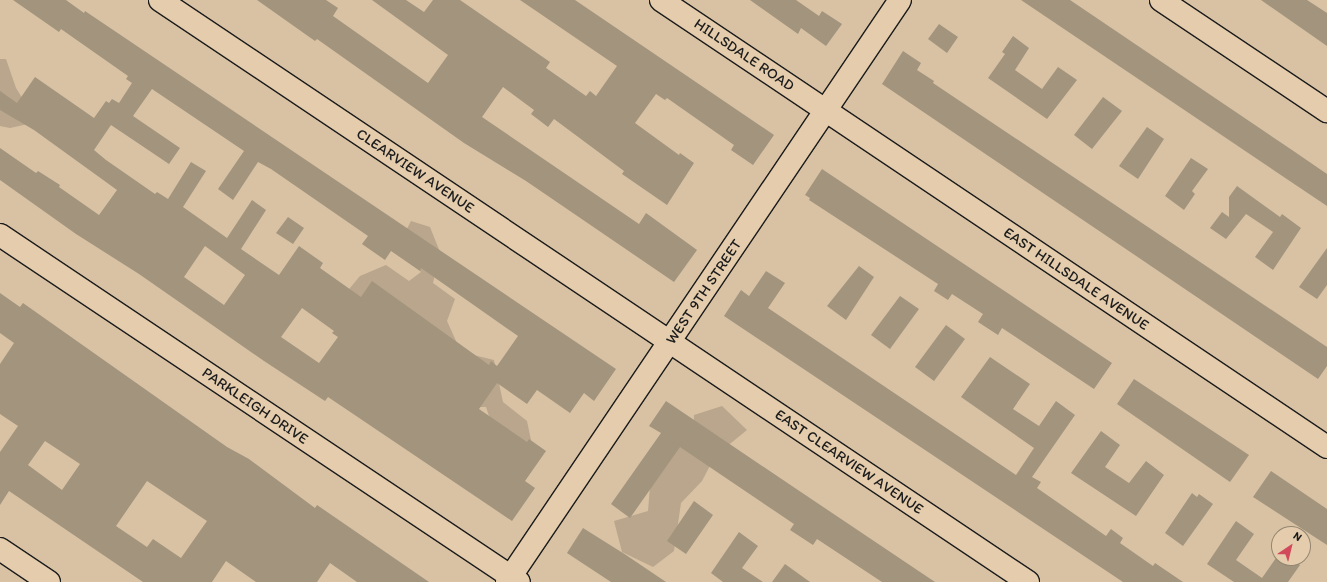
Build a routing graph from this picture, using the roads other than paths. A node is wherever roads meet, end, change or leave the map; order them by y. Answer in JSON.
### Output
{"nodes":[{"id":1,"x":160,"y":0,"type":"edge"},
{"id":2,"x":661,"y":0,"type":"edge"},
{"id":3,"x":900,"y":0,"type":"edge"},
{"id":4,"x":1161,"y":0,"type":"edge"},
{"id":5,"x":826,"y":110,"type":"junction"},
{"id":6,"x":1327,"y":111,"type":"edge"},
{"id":7,"x":0,"y":235,"type":"edge"},
{"id":8,"x":671,"y":343,"type":"junction"},
{"id":9,"x":1327,"y":447,"type":"edge"},
{"id":10,"x":0,"y":549,"type":"edge"},
{"id":11,"x":512,"y":580,"type":"edge"},
{"id":12,"x":49,"y":582,"type":"edge"},
{"id":13,"x":1028,"y":582,"type":"edge"}],
"edges":[{"from":1,"to":8,"type":"street","name":"CLEARVIEW AVENUE"},
{"from":2,"to":5,"type":"street","name":"HILLSDALE ROAD"},
{"from":3,"to":5,"type":"street","name":"WEST 9TH STREET"},
{"from":4,"to":6,"type":"street"},
{"from":5,"to":8,"type":"street","name":"WEST 9TH STREET"},
{"from":5,"to":9,"type":"street","name":"EAST HILLSDALE AVENUE"},
{"from":7,"to":11,"type":"street","name":"PARKLEIGH DRIVE"},
{"from":8,"to":11,"type":"street","name":"WEST 9TH STREET"},
{"from":8,"to":13,"type":"street","name":"EAST CLEARVIEW AVENUE"},
{"from":10,"to":12,"type":"street"}]}
